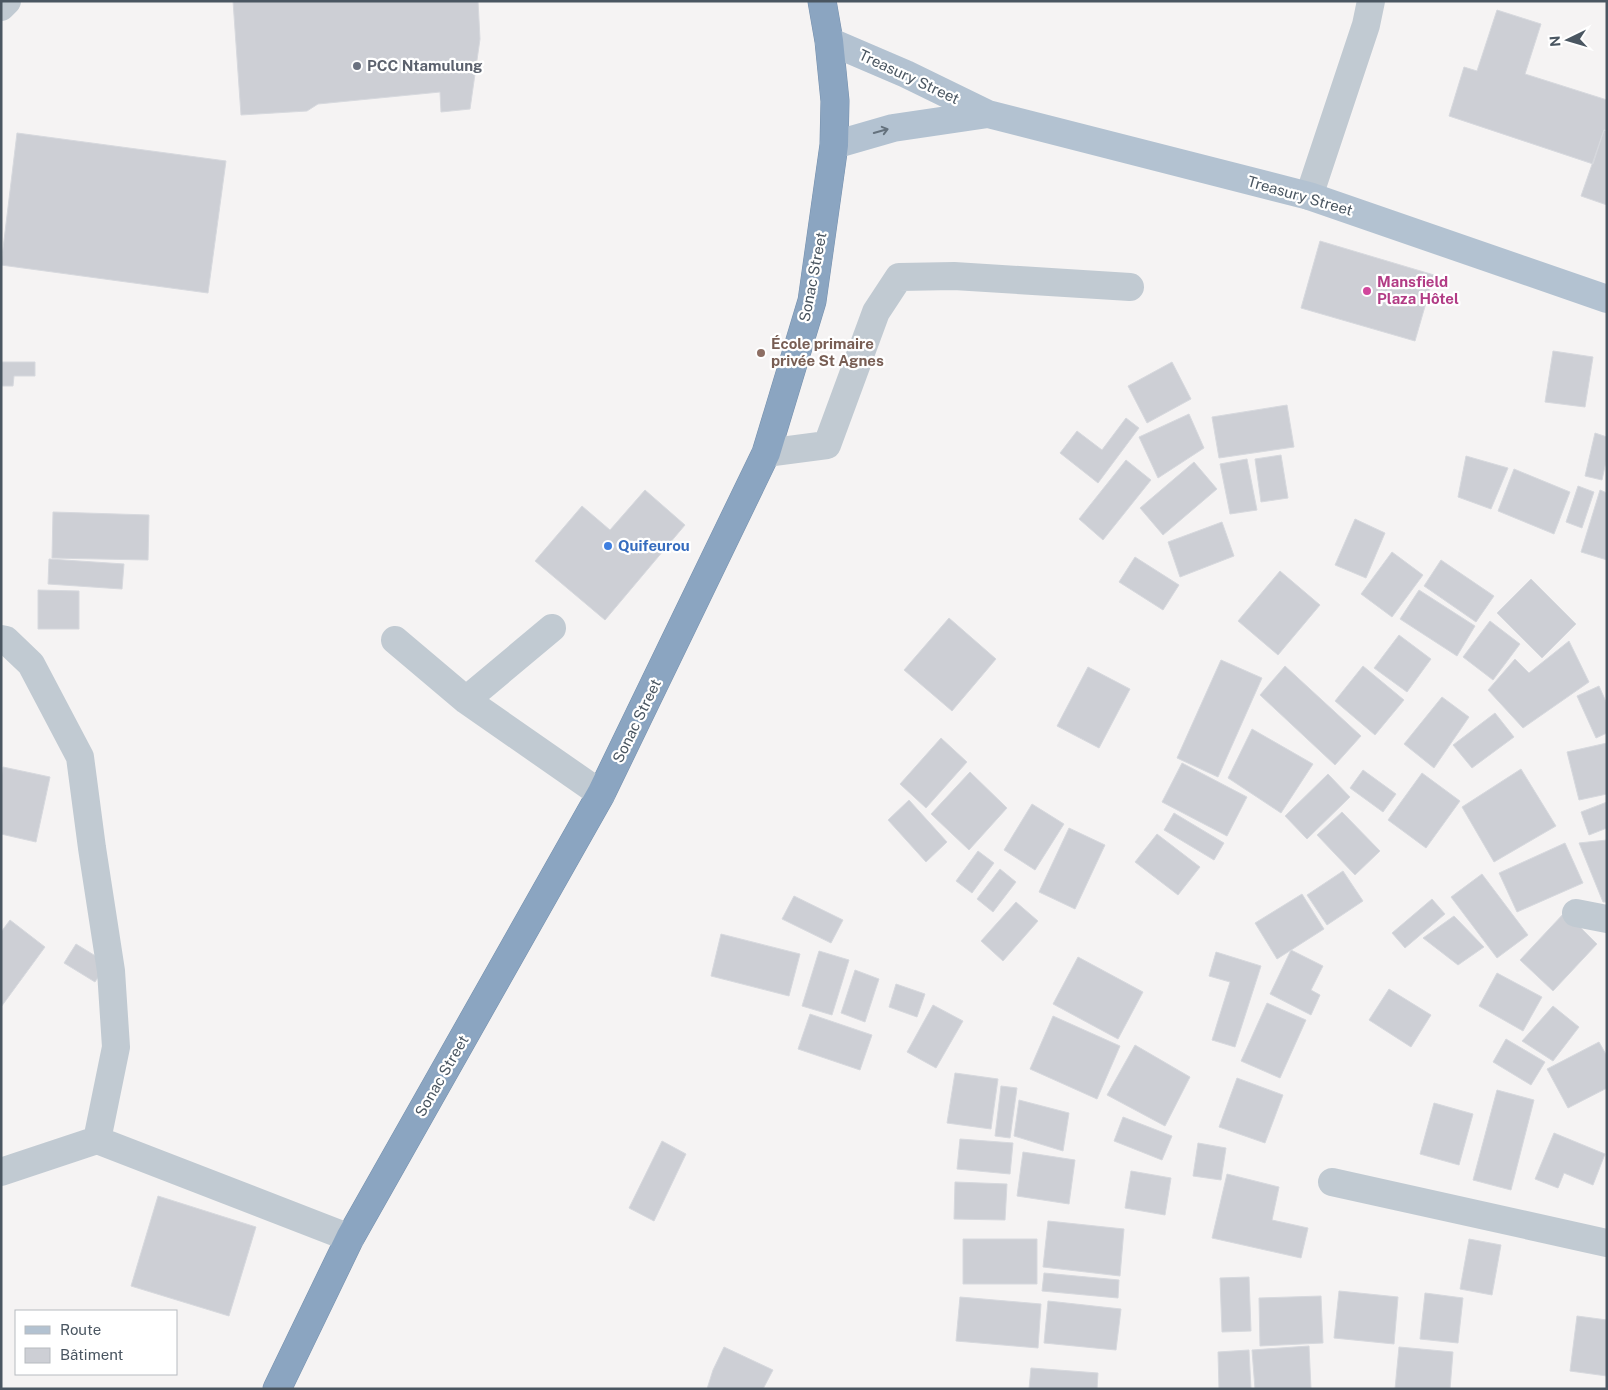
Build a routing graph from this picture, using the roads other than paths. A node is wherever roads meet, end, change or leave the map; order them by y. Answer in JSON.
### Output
{"nodes":[{"id":1,"x":8,"y":1,"type":"edge"},
{"id":2,"x":822,"y":1,"type":"edge"},
{"id":3,"x":1371,"y":1,"type":"edge"},
{"id":4,"x":1,"y":7,"type":"edge"},
{"id":5,"x":829,"y":41,"type":"junction"},
{"id":6,"x":988,"y":114,"type":"junction"},
{"id":7,"x":834,"y":145,"type":"junction"},
{"id":8,"x":1309,"y":196,"type":"junction"},
{"id":9,"x":1130,"y":287,"type":"dead end"},
{"id":10,"x":1607,"y":299,"type":"edge"},
{"id":11,"x":766,"y":453,"type":"junction"},
{"id":12,"x":552,"y":628,"type":"dead end"},
{"id":13,"x":1,"y":638,"type":"edge"},
{"id":14,"x":395,"y":640,"type":"dead end"},
{"id":15,"x":466,"y":700,"type":"junction"},
{"id":16,"x":601,"y":794,"type":"junction"},
{"id":17,"x":1576,"y":914,"type":"dead end"},
{"id":18,"x":1607,"y":919,"type":"edge"},
{"id":19,"x":97,"y":1140,"type":"junction"},
{"id":20,"x":1,"y":1172,"type":"edge"},
{"id":21,"x":1332,"y":1182,"type":"dead end"},
{"id":22,"x":350,"y":1238,"type":"junction"},
{"id":23,"x":1607,"y":1243,"type":"edge"},
{"id":24,"x":277,"y":1389,"type":"edge"}],
"edges":[{"from":1,"to":4,"type":"street"},
{"from":2,"to":5,"type":"highway","name":"Sonac Street"},
{"from":3,"to":8,"type":"street"},
{"from":5,"to":6,"type":"main road","name":"Treasury Street"},
{"from":5,"to":7,"type":"highway","name":"Sonac Street"},
{"from":7,"to":6,"type":"main road","name":"Treasury Street","one_way":true},
{"from":6,"to":8,"type":"main road","name":"Treasury Street"},
{"from":7,"to":11,"type":"highway","name":"Sonac Street"},
{"from":8,"to":10,"type":"main road","name":"Treasury Street"},
{"from":9,"to":11,"type":"street"},
{"from":11,"to":16,"type":"highway","name":"Sonac Street"},
{"from":12,"to":15,"type":"street"},
{"from":13,"to":19,"type":"street"},
{"from":14,"to":15,"type":"street"},
{"from":15,"to":16,"type":"street"},
{"from":16,"to":22,"type":"highway","name":"Sonac Street"},
{"from":17,"to":18,"type":"street"},
{"from":19,"to":20,"type":"street"},
{"from":19,"to":22,"type":"street"},
{"from":21,"to":23,"type":"street"},
{"from":22,"to":24,"type":"highway","name":"Sonac Street"}]}
